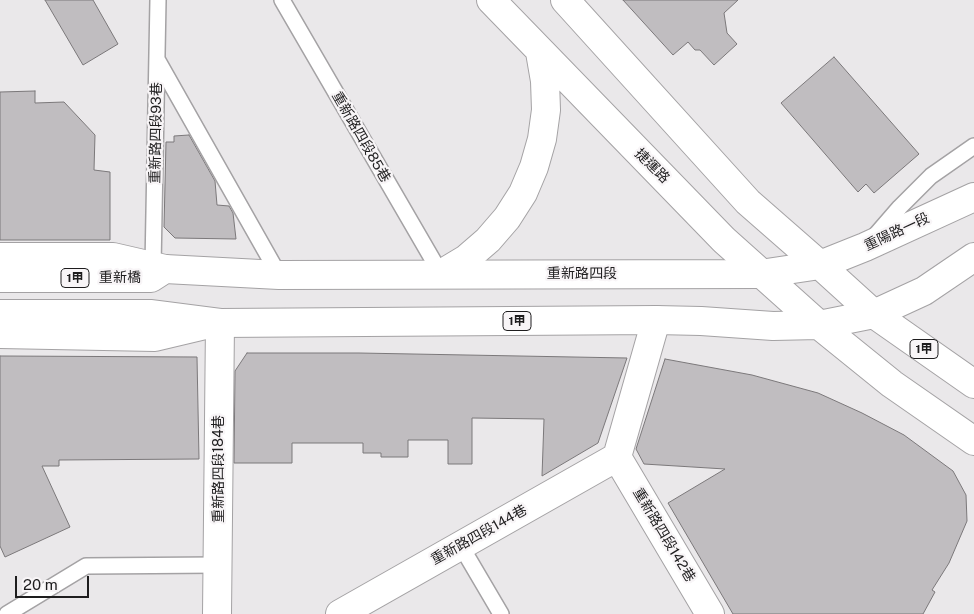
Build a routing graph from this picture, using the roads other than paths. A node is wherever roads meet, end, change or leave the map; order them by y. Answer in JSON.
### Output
{"nodes":[{"id":1,"x":158,"y":0,"type":"edge"},
{"id":2,"x":282,"y":0,"type":"edge"},
{"id":3,"x":491,"y":0,"type":"edge"},
{"id":4,"x":564,"y":0,"type":"edge"},
{"id":5,"x":540,"y":52,"type":"junction"},
{"id":6,"x":157,"y":60,"type":"junction"},
{"id":7,"x":974,"y":146,"type":"edge"},
{"id":8,"x":974,"y":197,"type":"edge"},
{"id":9,"x":865,"y":247,"type":"junction"},
{"id":10,"x":0,"y":257,"type":"edge"},
{"id":11,"x":974,"y":257,"type":"edge"},
{"id":12,"x":820,"y":265,"type":"junction"},
{"id":13,"x":156,"y":271,"type":"junction"},
{"id":14,"x":441,"y":274,"type":"junction"},
{"id":15,"x":760,"y":274,"type":"junction"},
{"id":16,"x":279,"y":275,"type":"junction"},
{"id":17,"x":0,"y":278,"type":"edge"},
{"id":18,"x":0,"y":314,"type":"edge"},
{"id":19,"x":874,"y":314,"type":"junction"},
{"id":20,"x":656,"y":320,"type":"junction"},
{"id":21,"x":217,"y":323,"type":"junction"},
{"id":22,"x":819,"y":325,"type":"junction"},
{"id":23,"x":0,"y":334,"type":"edge"},
{"id":24,"x":974,"y":384,"type":"edge"},
{"id":25,"x":974,"y":441,"type":"edge"},
{"id":26,"x":617,"y":457,"type":"junction"},
{"id":27,"x":461,"y":546,"type":"junction"},
{"id":28,"x":218,"y":565,"type":"junction"},
{"id":29,"x":7,"y":614,"type":"edge"},
{"id":30,"x":217,"y":614,"type":"edge"},
{"id":31,"x":340,"y":614,"type":"edge"},
{"id":32,"x":502,"y":614,"type":"edge"},
{"id":33,"x":710,"y":614,"type":"edge"}],
"edges":[{"from":1,"to":6,"type":"lane","name":"重新路四段93巷"},
{"from":2,"to":14,"type":"lane","name":"重新路四段85巷"},
{"from":3,"to":5,"type":"main road","name":"捷運路"},
{"from":4,"to":12,"type":"main road"},
{"from":5,"to":14,"type":"main road"},
{"from":5,"to":15,"type":"main road","name":"捷運路"},
{"from":6,"to":13,"type":"lane","name":"重新路四段93巷"},
{"from":6,"to":16,"type":"lane"},
{"from":7,"to":9,"type":"lane"},
{"from":8,"to":9,"type":"main road","name":"重陽路一段"},
{"from":9,"to":12,"type":"main road","name":"重陽路一段"},
{"from":10,"to":13,"type":"main road"},
{"from":11,"to":19,"type":"main road"},
{"from":12,"to":15,"type":"main road","name":"重新路四段","number":"1甲"},
{"from":12,"to":19,"type":"main road","number":"1甲"},
{"from":13,"to":16,"type":"main road","name":"重新路四段","number":"1甲"},
{"from":13,"to":17,"type":"main road","name":"重新橋","number":"1甲"},
{"from":14,"to":15,"type":"main road","name":"重新路四段","number":"1甲"},
{"from":14,"to":16,"type":"main road","name":"重新路四段","number":"1甲"},
{"from":15,"to":22,"type":"main road","name":"捷運路"},
{"from":18,"to":21,"type":"main road","number":"1甲"},
{"from":19,"to":22,"type":"main road"},
{"from":19,"to":24,"type":"main road","number":"1甲"},
{"from":20,"to":21,"type":"main road","number":"1甲"},
{"from":20,"to":22,"type":"main road","number":"1甲"},
{"from":20,"to":26,"type":"main road"},
{"from":21,"to":23,"type":"main road"},
{"from":21,"to":28,"type":"main road","name":"重新路四段184巷"},
{"from":22,"to":25,"type":"main road"},
{"from":26,"to":27,"type":"main road","name":"重新路四段144巷"},
{"from":26,"to":33,"type":"main road","name":"重新路四段142巷"},
{"from":27,"to":31,"type":"main road","name":"重新路四段144巷"},
{"from":27,"to":32,"type":"lane"},
{"from":28,"to":29,"type":"lane"},
{"from":28,"to":30,"type":"main road","name":"重新路四段184巷"}]}
